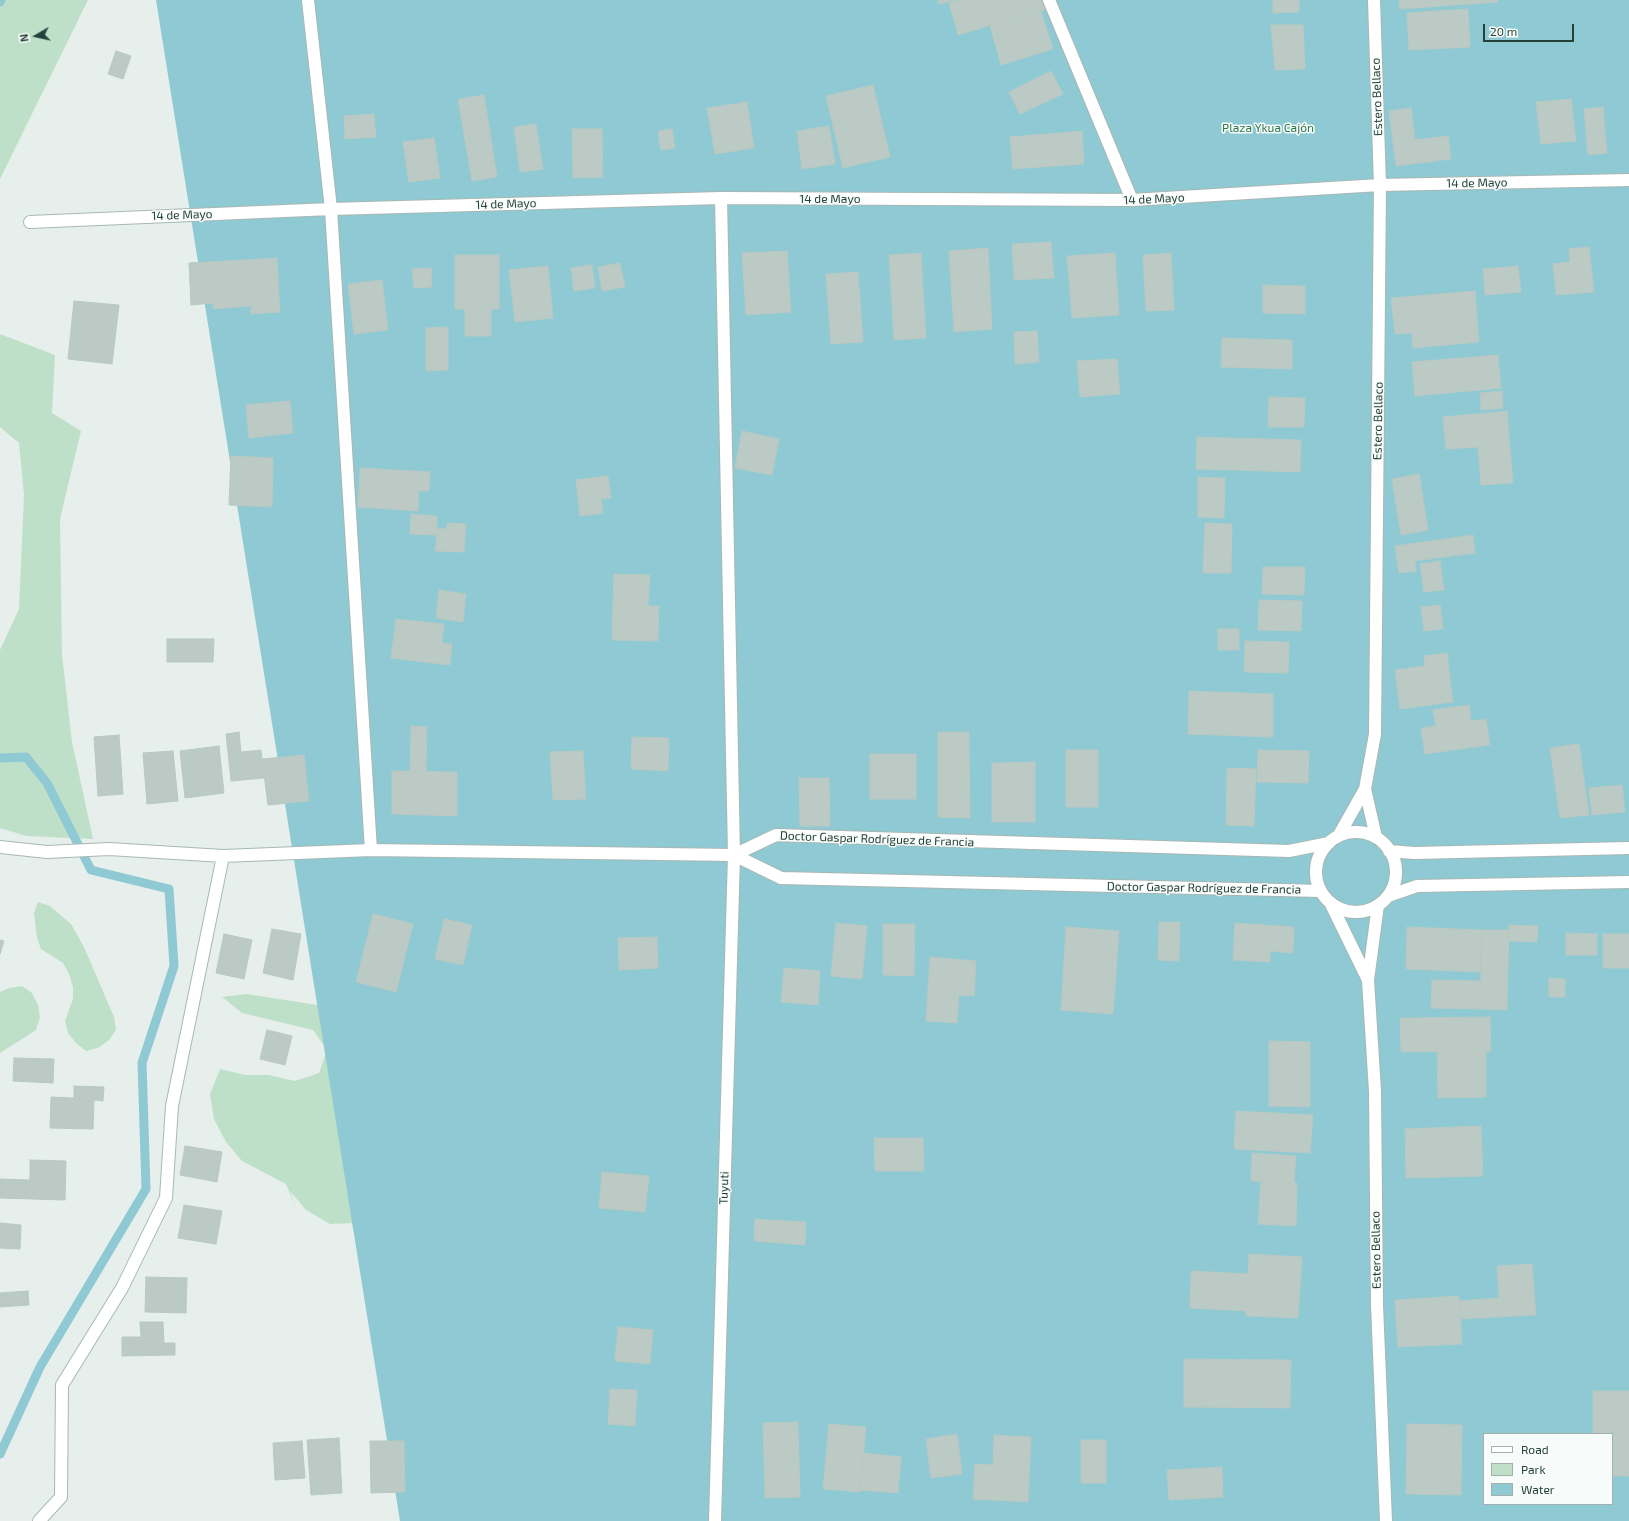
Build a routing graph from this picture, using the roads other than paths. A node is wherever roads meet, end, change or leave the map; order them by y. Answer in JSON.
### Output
{"nodes":[{"id":1,"x":308,"y":0,"type":"edge"},
{"id":2,"x":1049,"y":0,"type":"edge"},
{"id":3,"x":1374,"y":0,"type":"edge"},
{"id":4,"x":1629,"y":180,"type":"edge"},
{"id":5,"x":1380,"y":185,"type":"junction"},
{"id":6,"x":722,"y":198,"type":"junction"},
{"id":7,"x":1132,"y":200,"type":"junction"},
{"id":8,"x":331,"y":209,"type":"junction"},
{"id":9,"x":30,"y":222,"type":"dead end"},
{"id":10,"x":1365,"y":789,"type":"junction"},
{"id":11,"x":1339,"y":835,"type":"junction"},
{"id":12,"x":1376,"y":836,"type":"junction"},
{"id":13,"x":1329,"y":843,"type":"junction"},
{"id":14,"x":0,"y":847,"type":"edge"},
{"id":15,"x":1629,"y":848,"type":"edge"},
{"id":16,"x":371,"y":850,"type":"junction"},
{"id":17,"x":1389,"y":851,"type":"junction"},
{"id":18,"x":734,"y":854,"type":"junction"},
{"id":19,"x":223,"y":856,"type":"junction"},
{"id":20,"x":1629,"y":882,"type":"edge"},
{"id":21,"x":1321,"y":891,"type":"junction"},
{"id":22,"x":1388,"y":896,"type":"junction"},
{"id":23,"x":1329,"y":902,"type":"junction"},
{"id":24,"x":1378,"y":905,"type":"junction"},
{"id":25,"x":1368,"y":980,"type":"junction"},
{"id":26,"x":39,"y":1521,"type":"edge"},
{"id":27,"x":715,"y":1521,"type":"edge"},
{"id":28,"x":1386,"y":1521,"type":"edge"}],
"edges":[{"from":1,"to":8,"type":"street"},
{"from":2,"to":7,"type":"street"},
{"from":3,"to":5,"type":"street","name":"Estero Bellaco"},
{"from":4,"to":5,"type":"street","name":"14 de Mayo"},
{"from":5,"to":7,"type":"street","name":"14 de Mayo"},
{"from":5,"to":10,"type":"street","name":"Estero Bellaco"},
{"from":6,"to":7,"type":"street","name":"14 de Mayo"},
{"from":6,"to":8,"type":"street","name":"14 de Mayo"},
{"from":6,"to":18,"type":"street","name":"Tuyuti"},
{"from":8,"to":9,"type":"street","name":"14 de Mayo"},
{"from":8,"to":16,"type":"street"},
{"from":10,"to":11,"type":"street","name":"Estero Bellaco"},
{"from":10,"to":12,"type":"street"},
{"from":11,"to":12,"type":"street"},
{"from":11,"to":13,"type":"street"},
{"from":12,"to":17,"type":"street"},
{"from":13,"to":18,"type":"street","name":"Doctor Gaspar Rodríguez de Francia"},
{"from":13,"to":21,"type":"street"},
{"from":14,"to":19,"type":"street"},
{"from":15,"to":17,"type":"street"},
{"from":16,"to":18,"type":"street"},
{"from":16,"to":19,"type":"street"},
{"from":17,"to":22,"type":"street"},
{"from":18,"to":21,"type":"street","name":"Doctor Gaspar Rodríguez de Francia"},
{"from":18,"to":27,"type":"street","name":"Tuyuti"},
{"from":19,"to":26,"type":"street"},
{"from":20,"to":22,"type":"street"},
{"from":21,"to":23,"type":"street"},
{"from":22,"to":24,"type":"street"},
{"from":23,"to":24,"type":"street"},
{"from":23,"to":25,"type":"street","name":"Estero Bellaco"},
{"from":24,"to":25,"type":"street","name":"Estero Bellaco"},
{"from":25,"to":28,"type":"street","name":"Estero Bellaco"}]}
